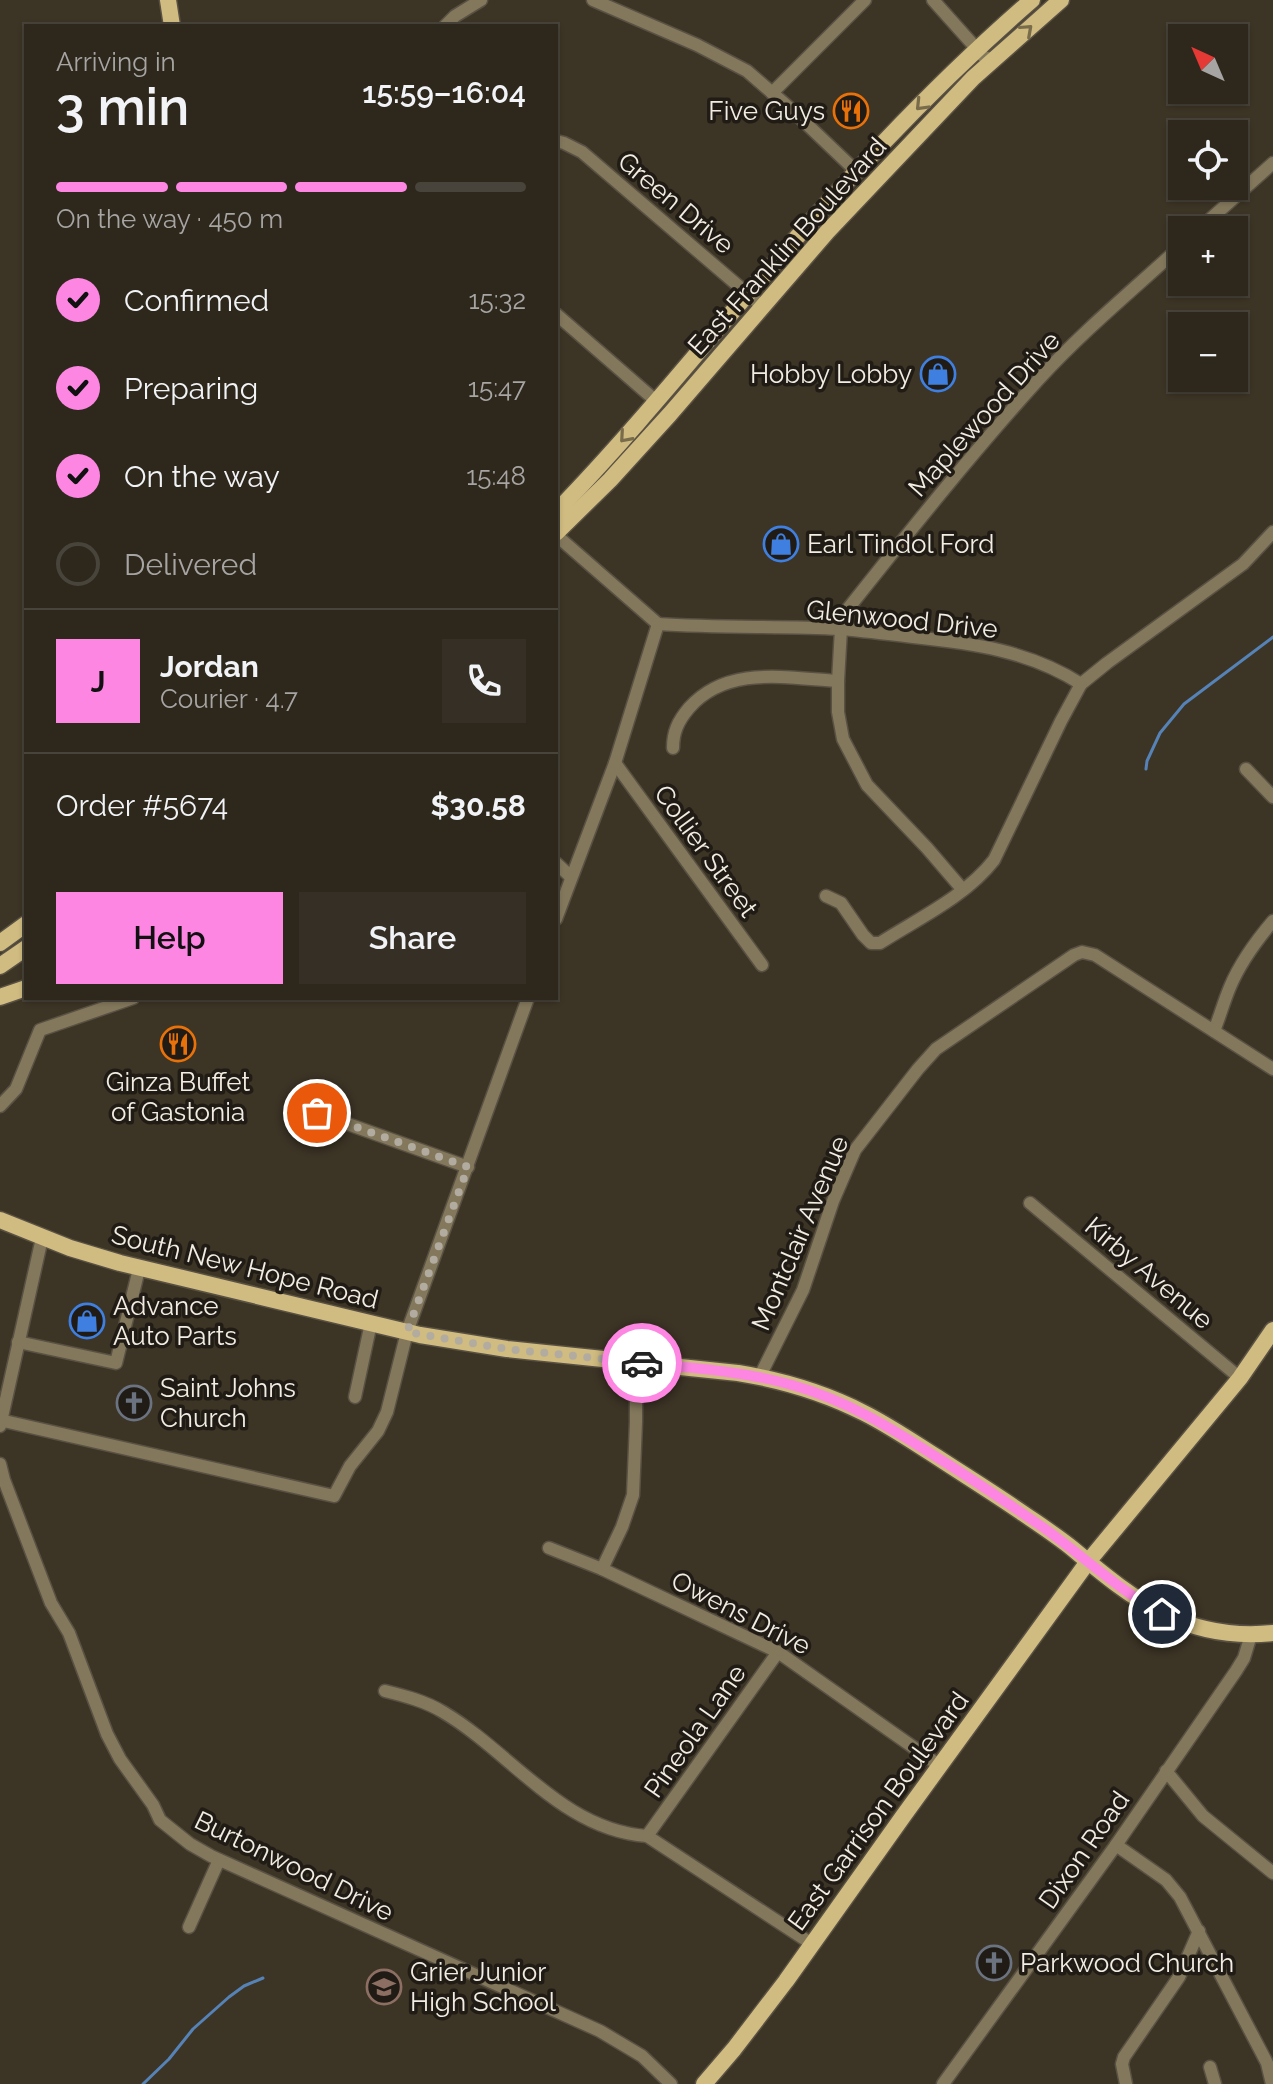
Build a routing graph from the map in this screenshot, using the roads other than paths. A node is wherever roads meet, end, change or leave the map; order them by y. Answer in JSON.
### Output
{"nodes":[{"id":1,"x":481,"y":0,"type":"edge"},
{"id":2,"x":593,"y":0,"type":"edge"},
{"id":3,"x":865,"y":0,"type":"edge"},
{"id":4,"x":933,"y":0,"type":"edge"},
{"id":5,"x":1032,"y":0,"type":"edge"},
{"id":6,"x":1061,"y":0,"type":"edge"},
{"id":7,"x":169,"y":1,"type":"edge"},
{"id":8,"x":172,"y":24,"type":"edge"},
{"id":9,"x":177,"y":24,"type":"edge"},
{"id":10,"x":447,"y":24,"type":"edge"},
{"id":11,"x":977,"y":50,"type":"junction"},
{"id":12,"x":993,"y":60,"type":"junction"},
{"id":13,"x":772,"y":93,"type":"junction"},
{"id":14,"x":558,"y":142,"type":"edge"},
{"id":15,"x":1273,"y":163,"type":"edge"},
{"id":16,"x":857,"y":172,"type":"junction"},
{"id":17,"x":1214,"y":216,"type":"edge"},
{"id":18,"x":1168,"y":258,"type":"edge"},
{"id":19,"x":748,"y":293,"type":"junction"},
{"id":20,"x":763,"y":307,"type":"junction"},
{"id":21,"x":558,"y":316,"type":"edge"},
{"id":22,"x":656,"y":401,"type":"junction"},
{"id":23,"x":558,"y":510,"type":"edge"},
{"id":24,"x":558,"y":532,"type":"edge"},
{"id":25,"x":1273,"y":532,"type":"edge"},
{"id":26,"x":558,"y":536,"type":"edge"},
{"id":27,"x":658,"y":624,"type":"junction"},
{"id":28,"x":841,"y":629,"type":"junction"},
{"id":29,"x":838,"y":681,"type":"junction"},
{"id":30,"x":1081,"y":684,"type":"junction"},
{"id":31,"x":673,"y":748,"type":"dead end"},
{"id":32,"x":615,"y":763,"type":"junction"},
{"id":33,"x":1246,"y":769,"type":"dead end"},
{"id":34,"x":1273,"y":797,"type":"edge"},
{"id":35,"x":558,"y":865,"type":"edge"},
{"id":36,"x":571,"y":877,"type":"junction"},
{"id":37,"x":963,"y":890,"type":"junction"},
{"id":38,"x":826,"y":896,"type":"dead end"},
{"id":39,"x":558,"y":913,"type":"edge"},
{"id":40,"x":1273,"y":921,"type":"edge"},
{"id":41,"x":24,"y":925,"type":"edge"},
{"id":42,"x":0,"y":943,"type":"edge"},
{"id":43,"x":24,"y":949,"type":"edge"},
{"id":44,"x":762,"y":965,"type":"dead end"},
{"id":45,"x":0,"y":966,"type":"edge"},
{"id":46,"x":24,"y":989,"type":"edge"},
{"id":47,"x":0,"y":997,"type":"edge"},
{"id":48,"x":127,"y":1000,"type":"edge"},
{"id":49,"x":527,"y":1000,"type":"edge"},
{"id":50,"x":1214,"y":1031,"type":"junction"},
{"id":51,"x":1273,"y":1069,"type":"edge"},
{"id":52,"x":0,"y":1106,"type":"edge"},
{"id":53,"x":317,"y":1113,"type":"dead end"},
{"id":54,"x":468,"y":1167,"type":"junction"},
{"id":55,"x":1030,"y":1203,"type":"dead end"},
{"id":56,"x":2,"y":1222,"type":"edge"},
{"id":57,"x":42,"y":1238,"type":"junction"},
{"id":58,"x":139,"y":1269,"type":"junction"},
{"id":59,"x":371,"y":1323,"type":"junction"},
{"id":60,"x":1273,"y":1330,"type":"edge"},
{"id":61,"x":407,"y":1332,"type":"junction"},
{"id":62,"x":18,"y":1342,"type":"junction"},
{"id":63,"x":636,"y":1363,"type":"junction"},
{"id":64,"x":760,"y":1376,"type":"junction"},
{"id":65,"x":1240,"y":1378,"type":"junction"},
{"id":66,"x":355,"y":1397,"type":"dead end"},
{"id":67,"x":0,"y":1420,"type":"edge"},
{"id":68,"x":0,"y":1426,"type":"edge"},
{"id":69,"x":0,"y":1464,"type":"edge"},
{"id":70,"x":549,"y":1548,"type":"dead end"},
{"id":71,"x":1087,"y":1563,"type":"junction"},
{"id":72,"x":602,"y":1569,"type":"junction"},
{"id":73,"x":1273,"y":1633,"type":"edge"},
{"id":74,"x":1251,"y":1635,"type":"junction"},
{"id":75,"x":778,"y":1652,"type":"junction"},
{"id":76,"x":385,"y":1691,"type":"dead end"},
{"id":77,"x":940,"y":1766,"type":"junction"},
{"id":78,"x":1166,"y":1771,"type":"junction"},
{"id":79,"x":647,"y":1836,"type":"junction"},
{"id":80,"x":1116,"y":1845,"type":"junction"},
{"id":81,"x":219,"y":1860,"type":"junction"},
{"id":82,"x":1273,"y":1873,"type":"edge"},
{"id":83,"x":189,"y":1927,"type":"dead end"},
{"id":84,"x":1199,"y":1931,"type":"junction"},
{"id":85,"x":812,"y":1944,"type":"junction"},
{"id":86,"x":1210,"y":2067,"type":"dead end"},
{"id":87,"x":671,"y":2084,"type":"edge"},
{"id":88,"x":704,"y":2084,"type":"edge"},
{"id":89,"x":943,"y":2084,"type":"edge"},
{"id":90,"x":1126,"y":2084,"type":"edge"},
{"id":91,"x":1215,"y":2084,"type":"edge"},
{"id":92,"x":1272,"y":2084,"type":"edge"}],
"edges":[{"from":1,"to":10,"type":"street"},
{"from":2,"to":13,"type":"street"},
{"from":3,"to":13,"type":"street"},
{"from":4,"to":11,"type":"street"},
{"from":5,"to":11,"type":"main road","name":"East Franklin Boulevard"},
{"from":12,"to":6,"type":"main road","name":"East Franklin Boulevard","one_way":true},
{"from":7,"to":8,"type":"main road"},
{"from":7,"to":9,"type":"main road"},
{"from":11,"to":12,"type":"street"},
{"from":11,"to":16,"type":"main road","name":"East Franklin Boulevard","one_way":true},
{"from":12,"to":20,"type":"main road","name":"East Franklin Boulevard"},
{"from":13,"to":16,"type":"street"},
{"from":14,"to":19,"type":"street","name":"Green Drive"},
{"from":15,"to":17,"type":"street"},
{"from":16,"to":19,"type":"main road","name":"East Franklin Boulevard"},
{"from":18,"to":28,"type":"street","name":"Maplewood Drive"},
{"from":19,"to":20,"type":"street","name":"Green Drive"},
{"from":19,"to":22,"type":"main road","name":"East Franklin Boulevard"},
{"from":20,"to":24,"type":"main road","name":"East Franklin Boulevard"},
{"from":21,"to":22,"type":"street"},
{"from":22,"to":23,"type":"main road","name":"East Franklin Boulevard","one_way":true},
{"from":25,"to":30,"type":"street"},
{"from":26,"to":27,"type":"street"},
{"from":27,"to":28,"type":"street","name":"Glenwood Drive"},
{"from":27,"to":32,"type":"street"},
{"from":28,"to":29,"type":"street"},
{"from":28,"to":30,"type":"street","name":"Glenwood Drive"},
{"from":29,"to":31,"type":"street"},
{"from":29,"to":37,"type":"street"},
{"from":30,"to":37,"type":"street"},
{"from":32,"to":36,"type":"street"},
{"from":32,"to":44,"type":"street","name":"Collier Street"},
{"from":33,"to":34,"type":"street"},
{"from":35,"to":36,"type":"street"},
{"from":36,"to":39,"type":"street"},
{"from":37,"to":38,"type":"street"},
{"from":40,"to":50,"type":"street"},
{"from":41,"to":42,"type":"main road"},
{"from":43,"to":45,"type":"main road"},
{"from":46,"to":47,"type":"main road"},
{"from":48,"to":52,"type":"street"},
{"from":49,"to":54,"type":"street"},
{"from":50,"to":51,"type":"street","name":"Montclair Avenue"},
{"from":50,"to":64,"type":"street","name":"Montclair Avenue"},
{"from":53,"to":54,"type":"street"},
{"from":54,"to":61,"type":"street"},
{"from":55,"to":65,"type":"street","name":"Kirby Avenue"},
{"from":56,"to":57,"type":"main road","name":"South New Hope Road"},
{"from":57,"to":58,"type":"main road","name":"South New Hope Road"},
{"from":57,"to":62,"type":"street"},
{"from":58,"to":59,"type":"main road","name":"South New Hope Road"},
{"from":58,"to":62,"type":"street"},
{"from":59,"to":61,"type":"main road","name":"South New Hope Road"},
{"from":59,"to":66,"type":"street"},
{"from":60,"to":65,"type":"main road","name":"East Garrison Boulevard"},
{"from":61,"to":63,"type":"main road","name":"South New Hope Road"},
{"from":61,"to":67,"type":"street"},
{"from":62,"to":67,"type":"street"},
{"from":63,"to":64,"type":"main road","name":"South New Hope Road"},
{"from":63,"to":72,"type":"street"},
{"from":64,"to":71,"type":"main road","name":"South New Hope Road"},
{"from":65,"to":71,"type":"main road","name":"East Garrison Boulevard"},
{"from":67,"to":68,"type":"street"},
{"from":69,"to":81,"type":"street","name":"Burtonwood Drive"},
{"from":70,"to":72,"type":"street","name":"Owens Drive"},
{"from":71,"to":74,"type":"main road","name":"South New Hope Road"},
{"from":71,"to":77,"type":"main road","name":"East Garrison Boulevard"},
{"from":72,"to":75,"type":"street","name":"Owens Drive"},
{"from":73,"to":74,"type":"main road","name":"South New Hope Road"},
{"from":74,"to":78,"type":"street","name":"Dixon Road"},
{"from":75,"to":77,"type":"street","name":"Owens Drive"},
{"from":75,"to":79,"type":"street","name":"Pineola Lane"},
{"from":76,"to":79,"type":"street"},
{"from":77,"to":85,"type":"main road","name":"East Garrison Boulevard"},
{"from":78,"to":80,"type":"street","name":"Dixon Road"},
{"from":78,"to":82,"type":"street"},
{"from":79,"to":85,"type":"street"},
{"from":80,"to":84,"type":"street"},
{"from":80,"to":89,"type":"street","name":"Dixon Road"},
{"from":81,"to":83,"type":"street"},
{"from":81,"to":87,"type":"street","name":"Burtonwood Drive"},
{"from":84,"to":90,"type":"street"},
{"from":84,"to":92,"type":"street"},
{"from":85,"to":88,"type":"main road","name":"East Garrison Boulevard"},
{"from":86,"to":91,"type":"street"}]}
